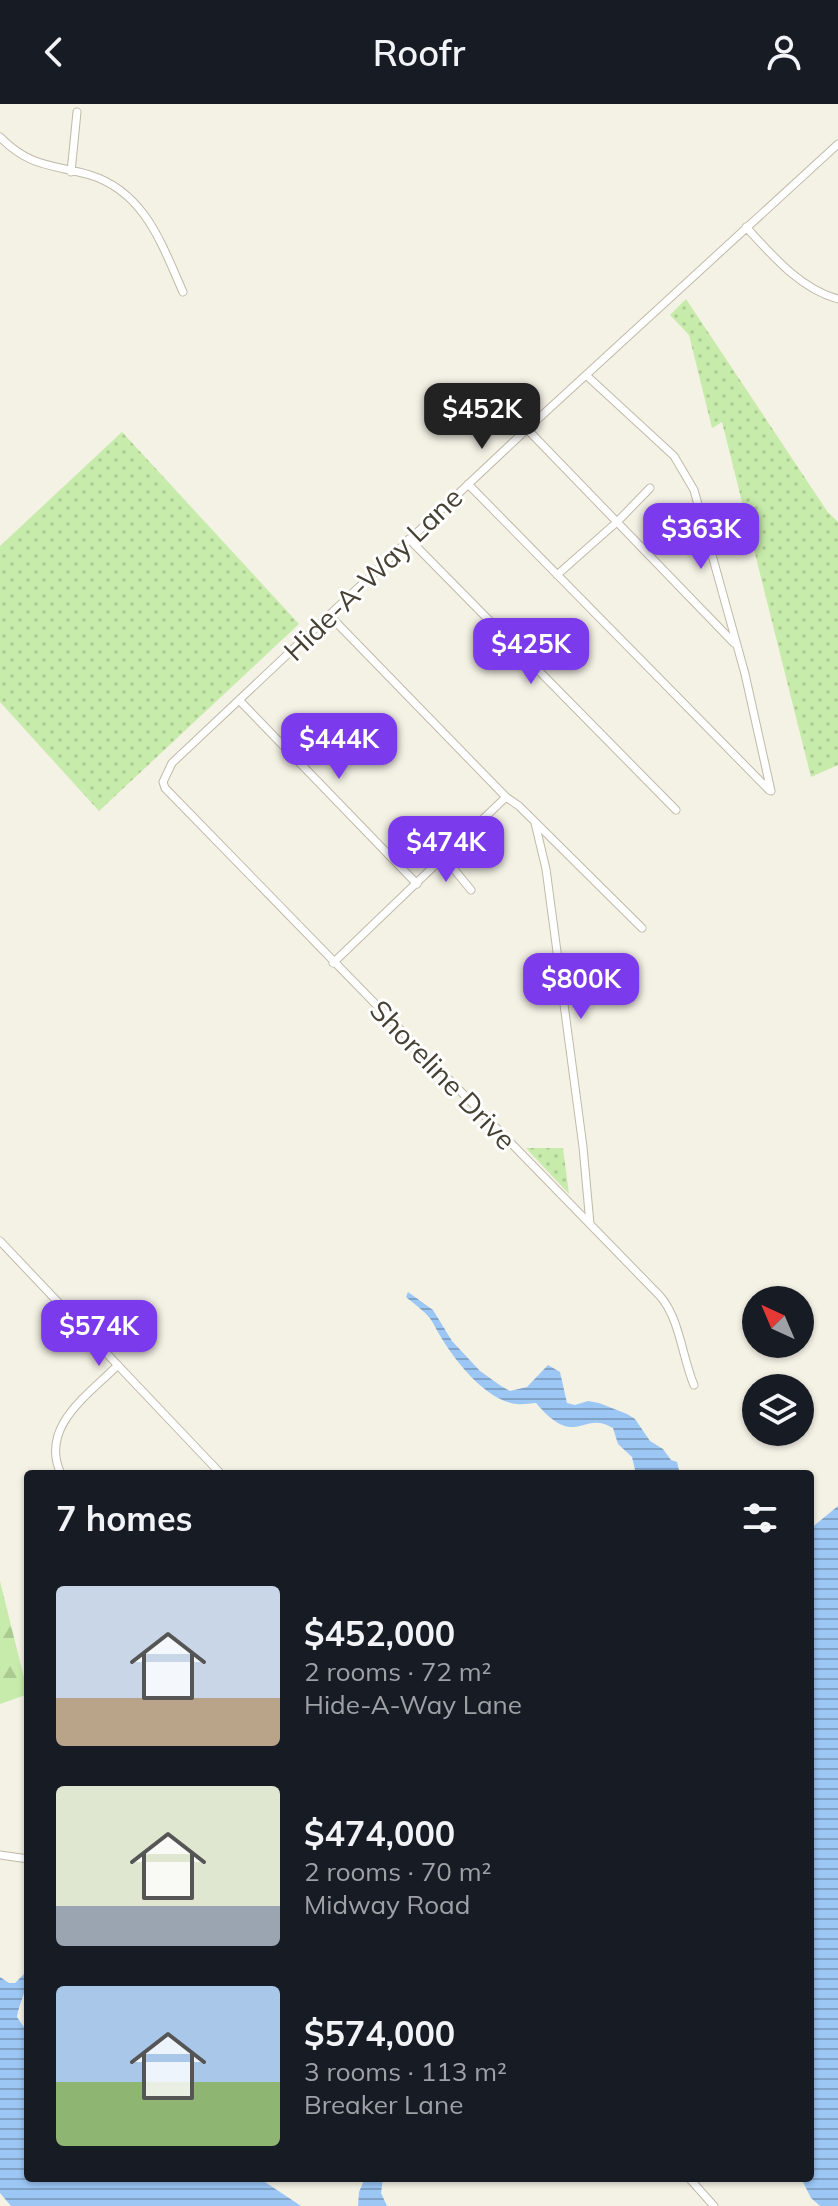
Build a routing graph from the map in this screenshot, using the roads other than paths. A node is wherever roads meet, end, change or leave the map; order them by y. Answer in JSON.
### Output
{"nodes":[{"id":1,"x":77,"y":112,"type":"dead end"},
{"id":2,"x":0,"y":137,"type":"edge"},
{"id":3,"x":838,"y":144,"type":"edge"},
{"id":4,"x":71,"y":172,"type":"junction"},
{"id":5,"x":746,"y":227,"type":"junction"},
{"id":6,"x":183,"y":292,"type":"dead end"},
{"id":7,"x":838,"y":299,"type":"edge"},
{"id":8,"x":586,"y":375,"type":"junction"},
{"id":9,"x":527,"y":429,"type":"junction"},
{"id":10,"x":468,"y":484,"type":"junction"},
{"id":11,"x":650,"y":488,"type":"dead end"},
{"id":12,"x":618,"y":521,"type":"junction"},
{"id":13,"x":409,"y":539,"type":"junction"},
{"id":14,"x":557,"y":575,"type":"junction"},
{"id":15,"x":330,"y":616,"type":"junction"},
{"id":16,"x":736,"y":645,"type":"junction"},
{"id":17,"x":239,"y":700,"type":"junction"},
{"id":18,"x":163,"y":782,"type":"joint"},
{"id":19,"x":506,"y":797,"type":"junction"},
{"id":20,"x":676,"y":810,"type":"dead end"},
{"id":21,"x":535,"y":823,"type":"junction"},
{"id":22,"x":444,"y":857,"type":"junction"},
{"id":23,"x":417,"y":884,"type":"junction"},
{"id":24,"x":471,"y":890,"type":"dead end"},
{"id":25,"x":642,"y":928,"type":"dead end"},
{"id":26,"x":333,"y":963,"type":"junction"},
{"id":27,"x":590,"y":1224,"type":"junction"},
{"id":28,"x":0,"y":1241,"type":"edge"},
{"id":29,"x":118,"y":1365,"type":"junction"},
{"id":30,"x":694,"y":1385,"type":"dead end"},
{"id":31,"x":59,"y":1470,"type":"edge"},
{"id":32,"x":217,"y":1470,"type":"edge"},
{"id":33,"x":0,"y":1855,"type":"edge"},
{"id":34,"x":24,"y":1858,"type":"edge"},
{"id":35,"x":693,"y":2182,"type":"edge"},
{"id":36,"x":714,"y":2206,"type":"edge"}],
"edges":[{"from":1,"to":4,"type":"street"},
{"from":2,"to":4,"type":"street"},
{"from":3,"to":5,"type":"street","name":"Hide-A-Way Lane"},
{"from":4,"to":6,"type":"street"},
{"from":5,"to":7,"type":"street"},
{"from":5,"to":8,"type":"street","name":"Hide-A-Way Lane"},
{"from":8,"to":9,"type":"street","name":"Hide-A-Way Lane"},
{"from":8,"to":16,"type":"street"},
{"from":9,"to":10,"type":"street","name":"Hide-A-Way Lane"},
{"from":9,"to":12,"type":"street"},
{"from":10,"to":13,"type":"street","name":"Hide-A-Way Lane"},
{"from":10,"to":14,"type":"street"},
{"from":11,"to":12,"type":"street"},
{"from":12,"to":14,"type":"street"},
{"from":12,"to":16,"type":"street"},
{"from":13,"to":15,"type":"street","name":"Hide-A-Way Lane"},
{"from":13,"to":20,"type":"street"},
{"from":14,"to":16,"type":"street"},
{"from":15,"to":17,"type":"street","name":"Hide-A-Way Lane"},
{"from":15,"to":19,"type":"street"},
{"from":17,"to":18,"type":"street","name":"Hide-A-Way Lane"},
{"from":17,"to":23,"type":"street"},
{"from":18,"to":26,"type":"street","name":"Shoreline Drive"},
{"from":19,"to":21,"type":"street"},
{"from":19,"to":22,"type":"street"},
{"from":21,"to":25,"type":"street"},
{"from":21,"to":27,"type":"street"},
{"from":22,"to":23,"type":"street"},
{"from":22,"to":24,"type":"street"},
{"from":23,"to":26,"type":"street"},
{"from":26,"to":27,"type":"street","name":"Shoreline Drive"},
{"from":27,"to":30,"type":"street","name":"Shoreline Drive"},
{"from":28,"to":29,"type":"street"},
{"from":29,"to":31,"type":"street"},
{"from":29,"to":32,"type":"street"},
{"from":33,"to":34,"type":"street"},
{"from":35,"to":36,"type":"street"}]}
